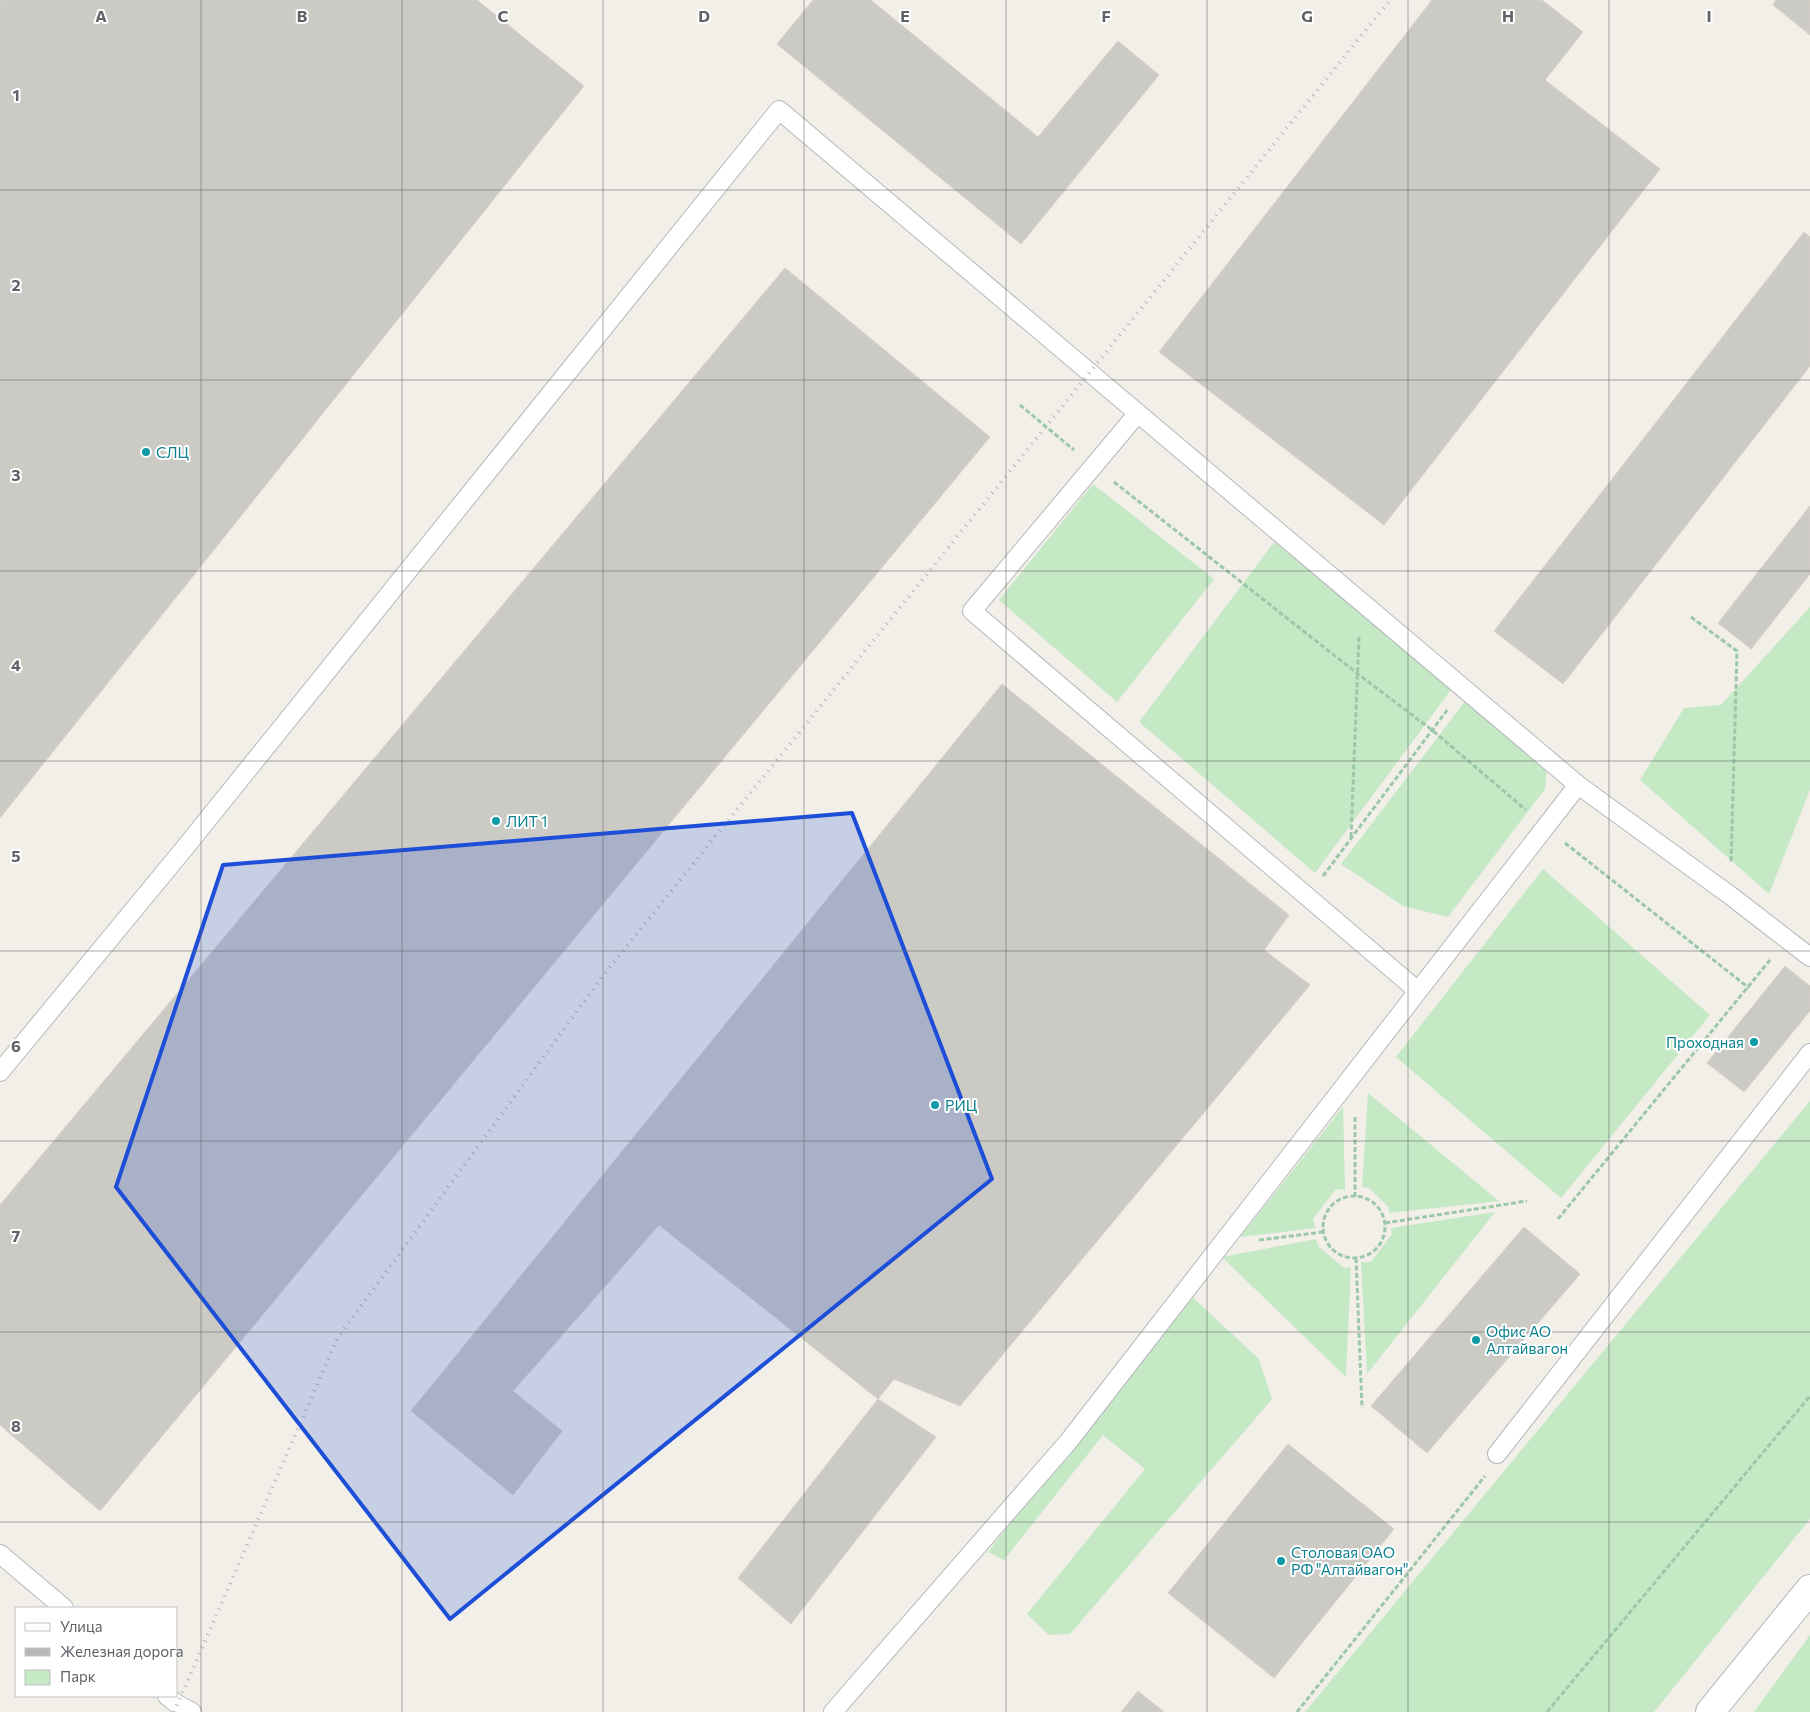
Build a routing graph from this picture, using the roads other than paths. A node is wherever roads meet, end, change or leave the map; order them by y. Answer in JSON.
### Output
{"nodes":[{"id":1,"x":1138,"y":414,"type":"junction"},
{"id":2,"x":1578,"y":785,"type":"junction"},
{"id":3,"x":1810,"y":957,"type":"edge"},
{"id":4,"x":1418,"y":991,"type":"junction"},
{"id":5,"x":1810,"y":1053,"type":"edge"},
{"id":6,"x":0,"y":1072,"type":"edge"},
{"id":7,"x":1497,"y":1454,"type":"road end"},
{"id":8,"x":0,"y":1554,"type":"edge"},
{"id":9,"x":1810,"y":1590,"type":"edge"},
{"id":10,"x":63,"y":1607,"type":"edge"},
{"id":11,"x":168,"y":1697,"type":"edge"},
{"id":12,"x":192,"y":1712,"type":"edge"},
{"id":13,"x":833,"y":1712,"type":"edge"},
{"id":14,"x":1710,"y":1712,"type":"edge"}],
"edges":[{"from":1,"to":2,"type":"lane"},
{"from":1,"to":4,"type":"lane"},
{"from":1,"to":6,"type":"lane"},
{"from":2,"to":3,"type":"lane"},
{"from":2,"to":4,"type":"lane"},
{"from":4,"to":13,"type":"lane"},
{"from":5,"to":7,"type":"lane"},
{"from":8,"to":10,"type":"lane"},
{"from":9,"to":14,"type":"main road"},
{"from":11,"to":12,"type":"lane"}]}
